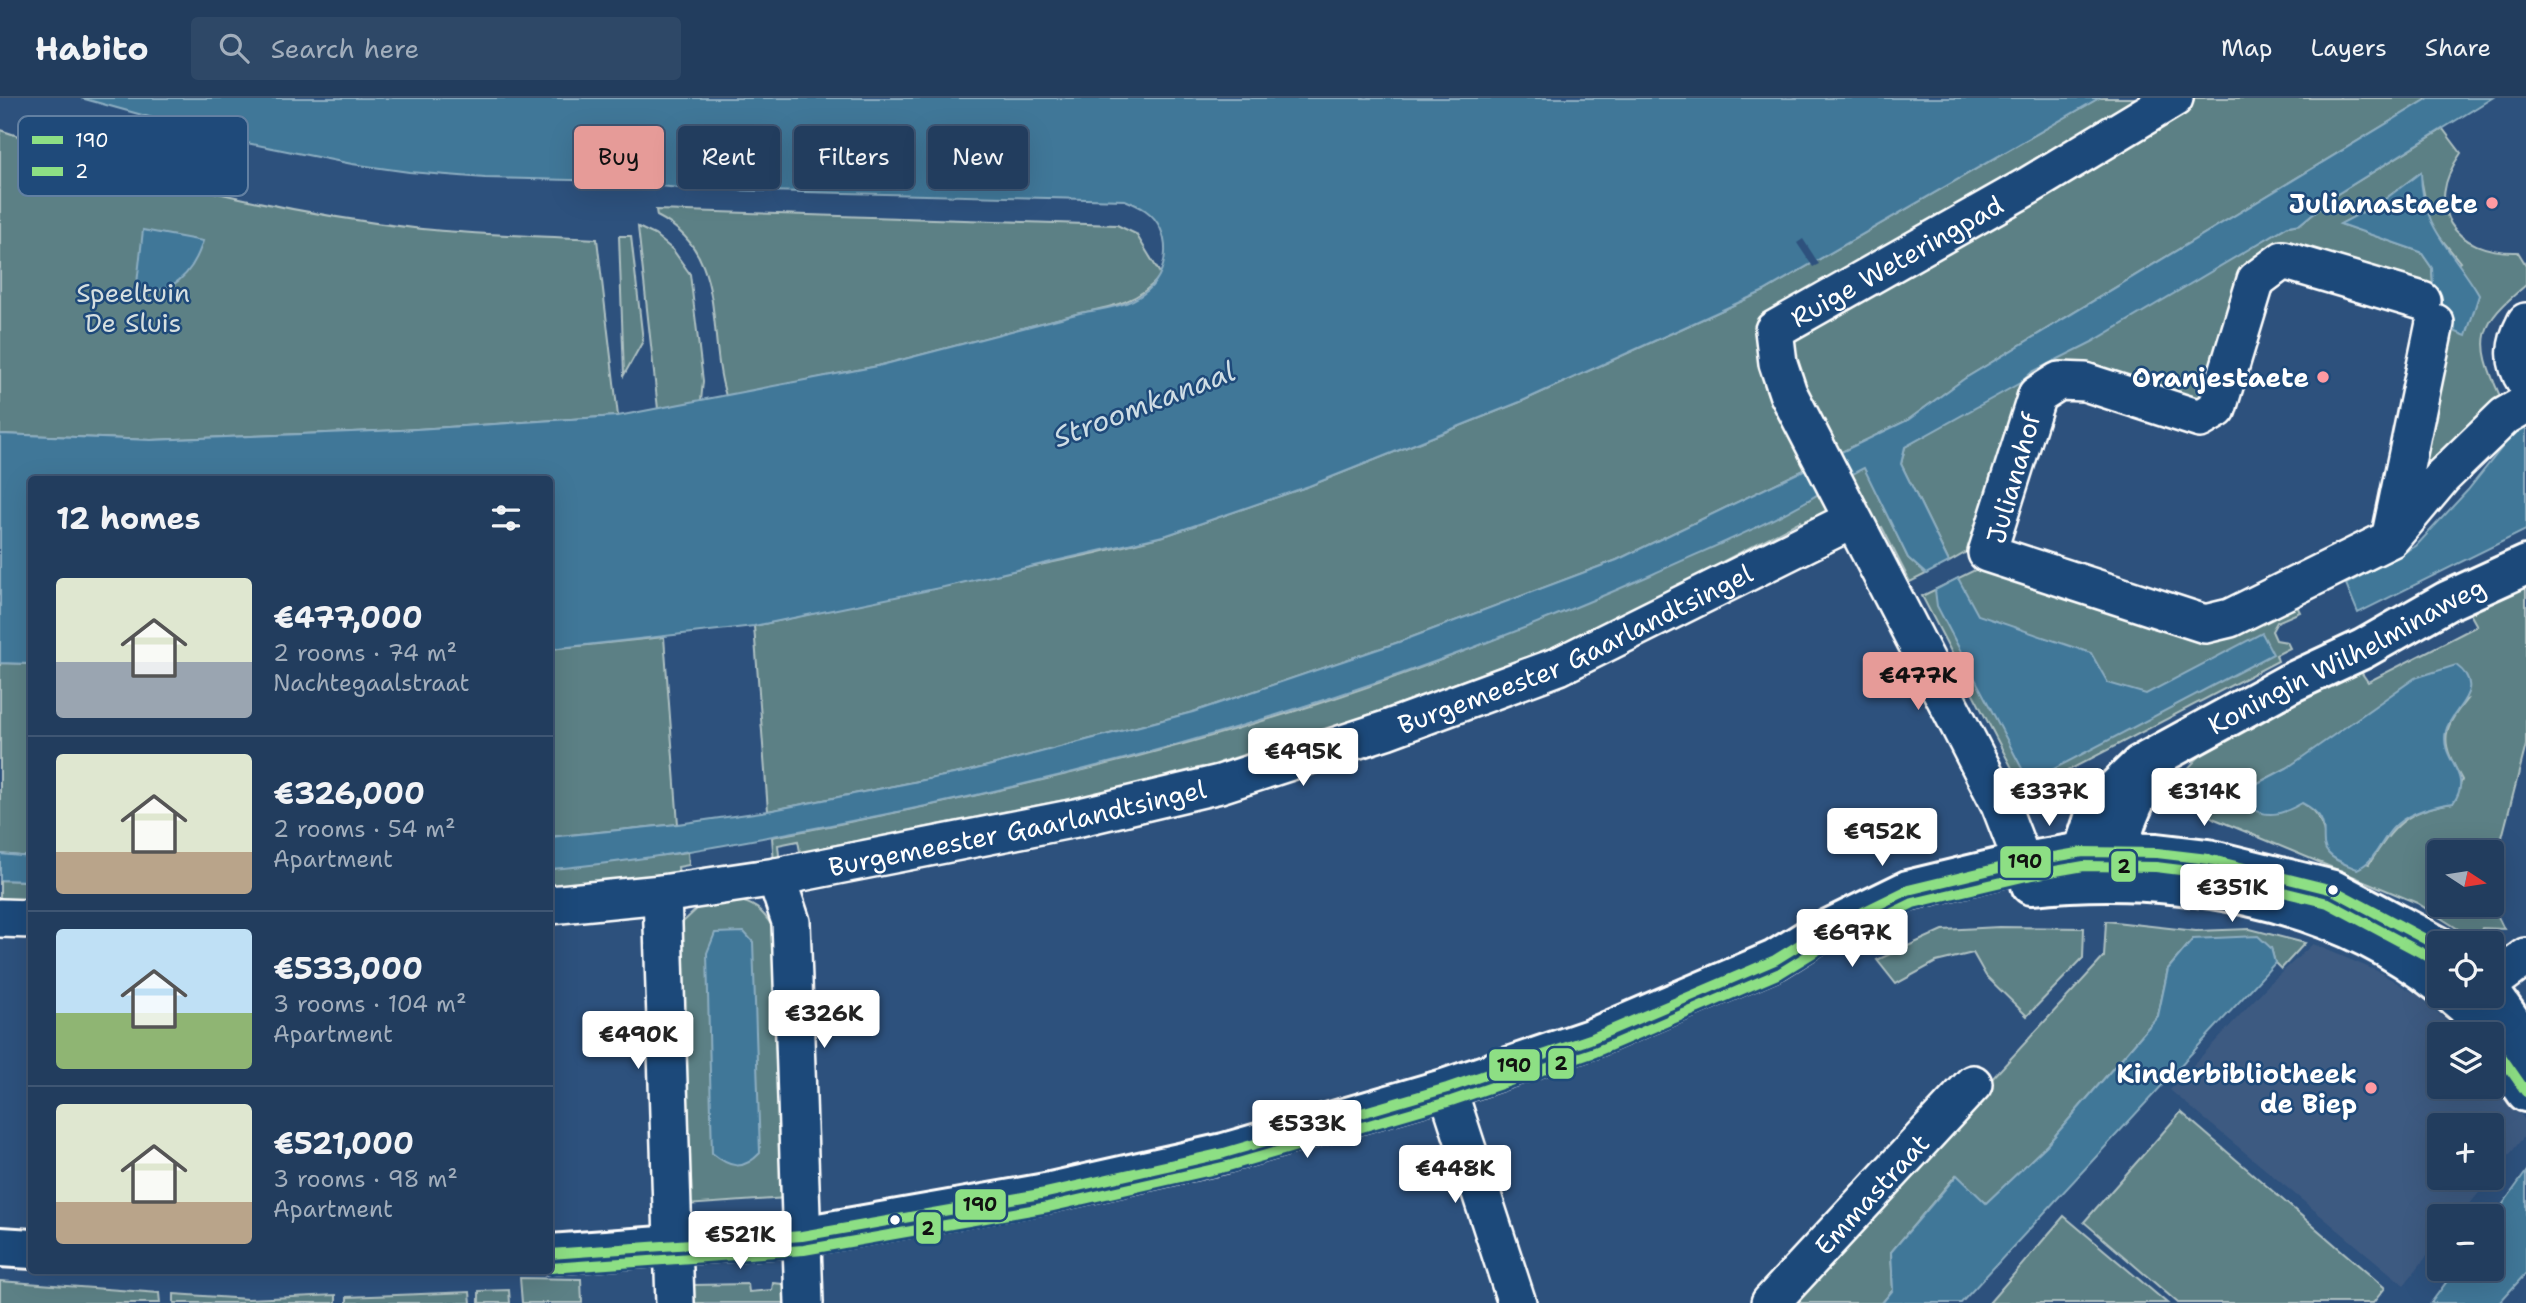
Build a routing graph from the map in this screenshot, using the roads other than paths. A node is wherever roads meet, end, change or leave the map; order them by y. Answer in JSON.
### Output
{"nodes":[{"id":1,"x":2174,"y":98,"type":"edge"},
{"id":2,"x":2526,"y":322,"type":"edge"},
{"id":3,"x":2526,"y":382,"type":"edge"},
{"id":4,"x":2526,"y":404,"type":"edge"},
{"id":5,"x":1846,"y":508,"type":"junction"},
{"id":6,"x":2390,"y":539,"type":"junction"},
{"id":7,"x":2526,"y":565,"type":"edge"},
{"id":8,"x":2099,"y":867,"type":"junction"},
{"id":9,"x":2028,"y":873,"type":"junction"},
{"id":10,"x":776,"y":877,"type":"junction"},
{"id":11,"x":662,"y":894,"type":"junction"},
{"id":12,"x":553,"y":905,"type":"edge"},
{"id":13,"x":0,"y":918,"type":"edge"},
{"id":14,"x":28,"y":919,"type":"edge"},
{"id":15,"x":2427,"y":940,"type":"edge"},
{"id":16,"x":2526,"y":957,"type":"edge"},
{"id":17,"x":2427,"y":972,"type":"edge"},
{"id":18,"x":2504,"y":974,"type":"edge"},
{"id":19,"x":2483,"y":1008,"type":"edge"},
{"id":20,"x":2526,"y":1043,"type":"edge"},
{"id":21,"x":2504,"y":1060,"type":"edge"},
{"id":22,"x":1973,"y":1084,"type":"dead end"},
{"id":23,"x":1447,"y":1088,"type":"junction"},
{"id":24,"x":2526,"y":1092,"type":"edge"},
{"id":25,"x":802,"y":1236,"type":"junction"},
{"id":26,"x":0,"y":1247,"type":"edge"},
{"id":27,"x":673,"y":1247,"type":"junction"},
{"id":28,"x":28,"y":1249,"type":"edge"},
{"id":29,"x":553,"y":1254,"type":"edge"},
{"id":30,"x":675,"y":1303,"type":"edge"},
{"id":31,"x":804,"y":1303,"type":"edge"},
{"id":32,"x":1517,"y":1303,"type":"edge"},
{"id":33,"x":1770,"y":1303,"type":"edge"}],
"edges":[{"from":1,"to":5,"type":"street","name":"Ruige Weteringpad"},
{"from":2,"to":3,"type":"street"},
{"from":4,"to":6,"type":"street","name":"Julianahof"},
{"from":5,"to":9,"type":"street","name":"Ruige Weteringpad"},
{"from":5,"to":10,"type":"street","name":"Burgemeester Gaarlandtsingel"},
{"from":6,"to":6,"type":"street","name":"Julianahof"},
{"from":7,"to":8,"type":"main road","name":"Koningin Wilhelminaweg"},
{"from":8,"to":9,"type":"main road"},
{"from":8,"to":15,"type":"main road"},
{"from":8,"to":17,"type":"main road"},
{"from":9,"to":23,"type":"main road"},
{"from":10,"to":11,"type":"street","name":"Burgemeester Gaarlandtsingel"},
{"from":10,"to":25,"type":"street"},
{"from":11,"to":12,"type":"street","name":"Burgemeester Gaarlandtsingel"},
{"from":11,"to":27,"type":"street"},
{"from":13,"to":14,"type":"street"},
{"from":16,"to":18,"type":"street"},
{"from":19,"to":20,"type":"main road"},
{"from":21,"to":24,"type":"main road"},
{"from":22,"to":33,"type":"street","name":"Emmastraat"},
{"from":23,"to":25,"type":"main road"},
{"from":23,"to":32,"type":"street"},
{"from":25,"to":27,"type":"main road"},
{"from":25,"to":31,"type":"street"},
{"from":26,"to":28,"type":"main road"},
{"from":27,"to":29,"type":"main road"},
{"from":27,"to":30,"type":"street"}]}
